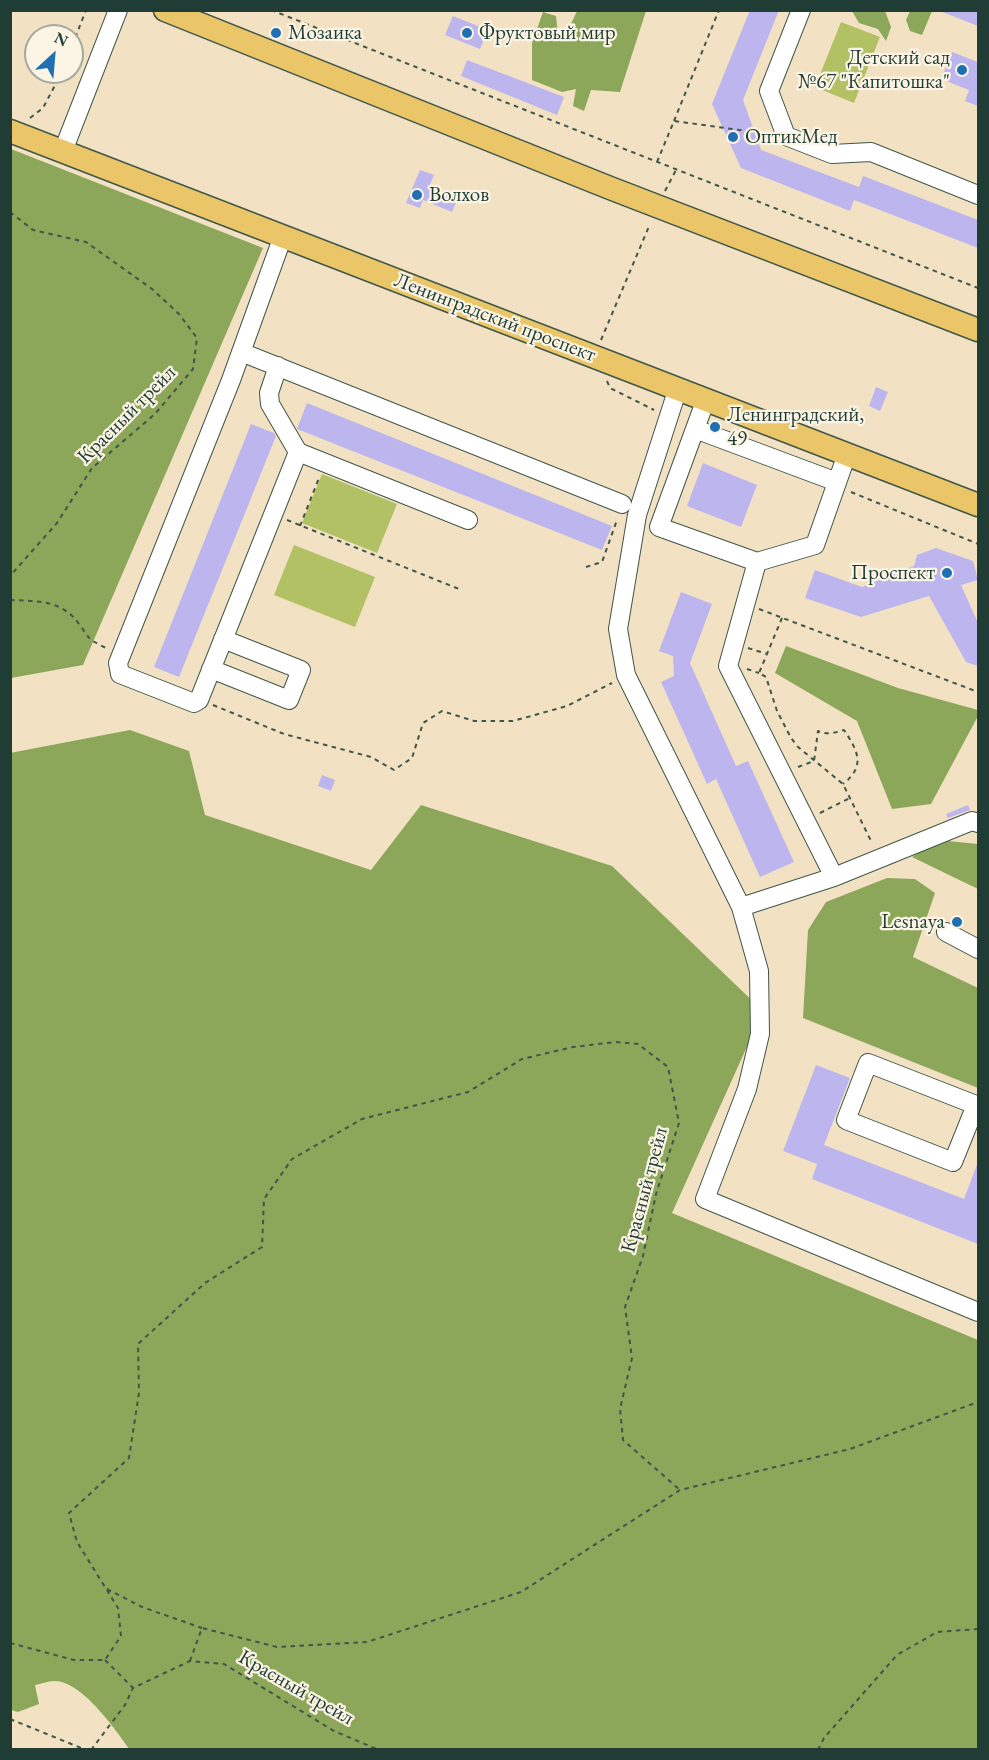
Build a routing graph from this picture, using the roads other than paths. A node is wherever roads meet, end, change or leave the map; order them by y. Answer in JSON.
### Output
{"nodes":[{"id":1,"x":118,"y":10,"type":"edge"},
{"id":2,"x":165,"y":10,"type":"edge"},
{"id":3,"x":801,"y":10,"type":"edge"},
{"id":4,"x":11,"y":132,"type":"edge"},
{"id":5,"x":63,"y":151,"type":"junction"},
{"id":6,"x":978,"y":195,"type":"edge"},
{"id":7,"x":283,"y":236,"type":"junction"},
{"id":8,"x":978,"y":330,"type":"edge"},
{"id":9,"x":241,"y":352,"type":"junction"},
{"id":10,"x":278,"y":366,"type":"junction"},
{"id":11,"x":678,"y":388,"type":"junction"},
{"id":12,"x":706,"y":399,"type":"junction"},
{"id":13,"x":695,"y":429,"type":"junction"},
{"id":14,"x":298,"y":452,"type":"junction"},
{"id":15,"x":847,"y":454,"type":"junction"},
{"id":16,"x":837,"y":482,"type":"junction"},
{"id":17,"x":622,"y":504,"type":"dead end"},
{"id":18,"x":978,"y":505,"type":"edge"},
{"id":19,"x":468,"y":520,"type":"dead end"},
{"id":20,"x":757,"y":562,"type":"junction"},
{"id":21,"x":224,"y":639,"type":"junction"},
{"id":22,"x":211,"y":669,"type":"junction"},
{"id":23,"x":978,"y":823,"type":"edge"},
{"id":24,"x":834,"y":877,"type":"junction"},
{"id":25,"x":741,"y":907,"type":"junction"},
{"id":26,"x":946,"y":932,"type":"dead end"},
{"id":27,"x":978,"y":949,"type":"edge"},
{"id":28,"x":977,"y":1105,"type":"edge"},
{"id":29,"x":978,"y":1311,"type":"edge"}],
"edges":[{"from":1,"to":5,"type":"street"},
{"from":2,"to":8,"type":"main road"},
{"from":3,"to":6,"type":"street"},
{"from":4,"to":5,"type":"main road","name":"Ленинградский проспект"},
{"from":5,"to":7,"type":"main road","name":"Ленинградский проспект"},
{"from":7,"to":9,"type":"street"},
{"from":7,"to":11,"type":"main road","name":"Ленинградский проспект"},
{"from":9,"to":10,"type":"street"},
{"from":9,"to":22,"type":"street"},
{"from":10,"to":14,"type":"street"},
{"from":10,"to":17,"type":"street"},
{"from":11,"to":12,"type":"main road","name":"Ленинградский проспект"},
{"from":11,"to":25,"type":"street"},
{"from":12,"to":13,"type":"street"},
{"from":12,"to":15,"type":"main road","name":"Ленинградский проспект"},
{"from":13,"to":16,"type":"street"},
{"from":13,"to":20,"type":"street"},
{"from":14,"to":19,"type":"street"},
{"from":14,"to":21,"type":"street"},
{"from":15,"to":16,"type":"street"},
{"from":15,"to":18,"type":"main road","name":"Ленинградский проспект"},
{"from":16,"to":20,"type":"street"},
{"from":20,"to":24,"type":"street"},
{"from":21,"to":22,"type":"street"},
{"from":21,"to":22,"type":"street"},
{"from":23,"to":24,"type":"street"},
{"from":24,"to":25,"type":"street"},
{"from":25,"to":29,"type":"street"},
{"from":26,"to":27,"type":"street"},
{"from":28,"to":28,"type":"street"}]}
